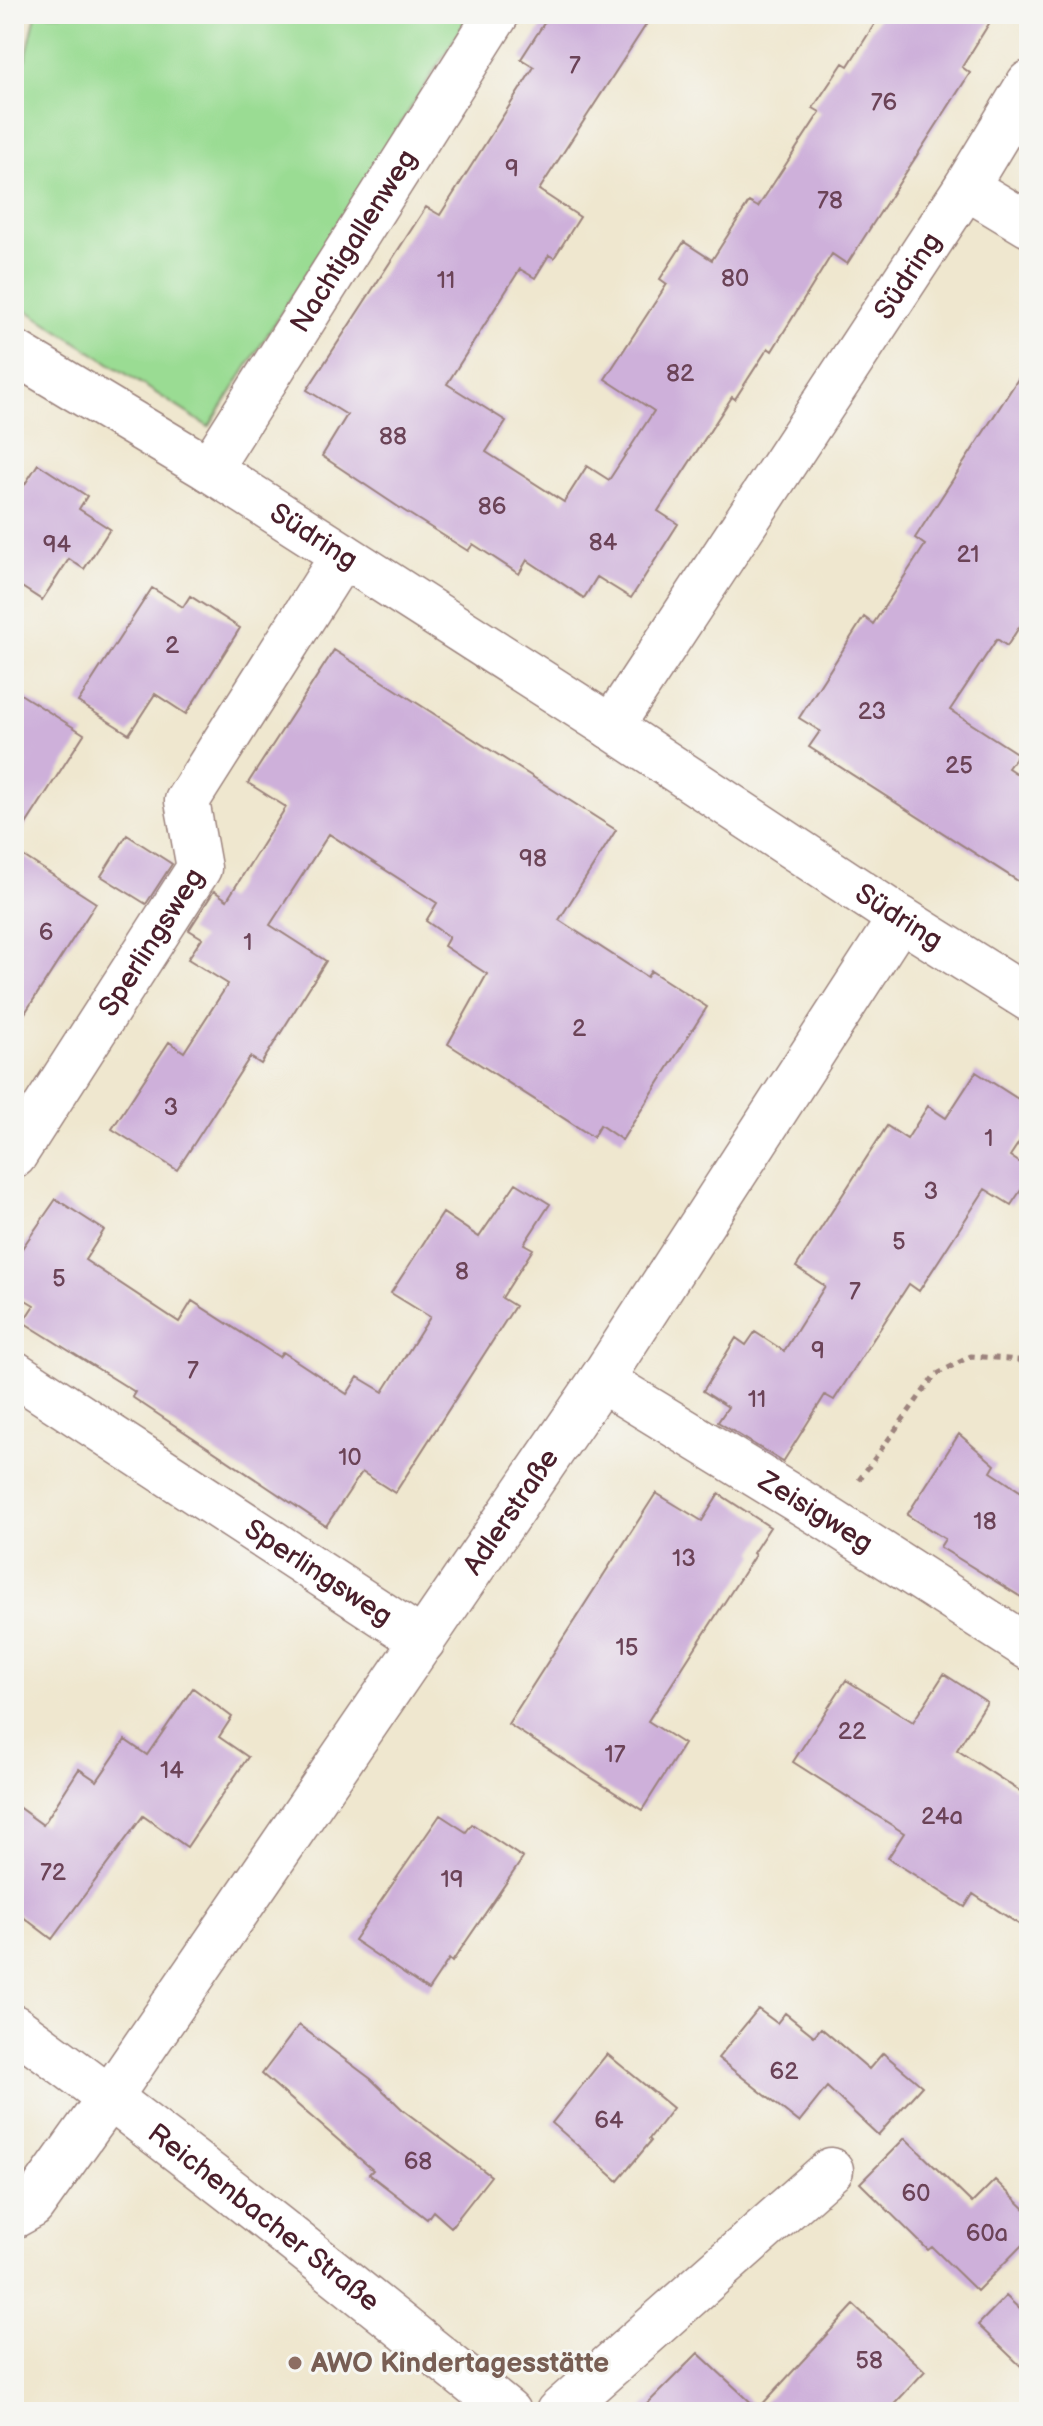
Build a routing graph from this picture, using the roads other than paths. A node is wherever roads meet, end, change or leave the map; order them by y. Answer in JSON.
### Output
{"nodes":[{"id":1,"x":497,"y":14,"type":"edge"},
{"id":2,"x":1029,"y":83,"type":"edge"},
{"id":3,"x":966,"y":187,"type":"junction"},
{"id":4,"x":1029,"y":225,"type":"edge"},
{"id":5,"x":14,"y":352,"type":"edge"},
{"id":6,"x":209,"y":469,"type":"junction"},
{"id":7,"x":343,"y":555,"type":"junction"},
{"id":8,"x":611,"y":727,"type":"junction"},
{"id":9,"x":900,"y":918,"type":"junction"},
{"id":10,"x":1029,"y":999,"type":"edge"},
{"id":11,"x":14,"y":1156,"type":"edge"},
{"id":12,"x":14,"y":1373,"type":"edge"},
{"id":13,"x":601,"y":1380,"type":"junction"},
{"id":14,"x":423,"y":1641,"type":"junction"},
{"id":15,"x":1029,"y":1648,"type":"edge"},
{"id":16,"x":14,"y":2027,"type":"edge"},
{"id":17,"x":110,"y":2097,"type":"junction"},
{"id":18,"x":831,"y":2170,"type":"dead end"},
{"id":19,"x":14,"y":2216,"type":"edge"},
{"id":20,"x":508,"y":2412,"type":"edge"},
{"id":21,"x":558,"y":2412,"type":"edge"}],
"edges":[{"from":1,"to":6,"type":"street","name":"Nachtigallenweg"},
{"from":2,"to":3,"type":"street","name":"Südring"},
{"from":3,"to":4,"type":"street"},
{"from":3,"to":8,"type":"street","name":"Südring"},
{"from":5,"to":6,"type":"street","name":"Südring"},
{"from":6,"to":7,"type":"street","name":"Südring"},
{"from":7,"to":8,"type":"street","name":"Südring"},
{"from":7,"to":11,"type":"street","name":"Sperlingsweg"},
{"from":8,"to":9,"type":"street","name":"Südring"},
{"from":9,"to":10,"type":"street","name":"Südring"},
{"from":9,"to":13,"type":"street","name":"Adlerstraße"},
{"from":12,"to":14,"type":"street","name":"Sperlingsweg"},
{"from":13,"to":14,"type":"street","name":"Adlerstraße"},
{"from":13,"to":15,"type":"street","name":"Zeisigweg"},
{"from":14,"to":17,"type":"street","name":"Adlerstraße"},
{"from":16,"to":17,"type":"street","name":"Reichenbacher Straße"},
{"from":17,"to":19,"type":"street","name":"Adlerstraße"},
{"from":17,"to":20,"type":"street","name":"Reichenbacher Straße"},
{"from":18,"to":21,"type":"street"}]}
